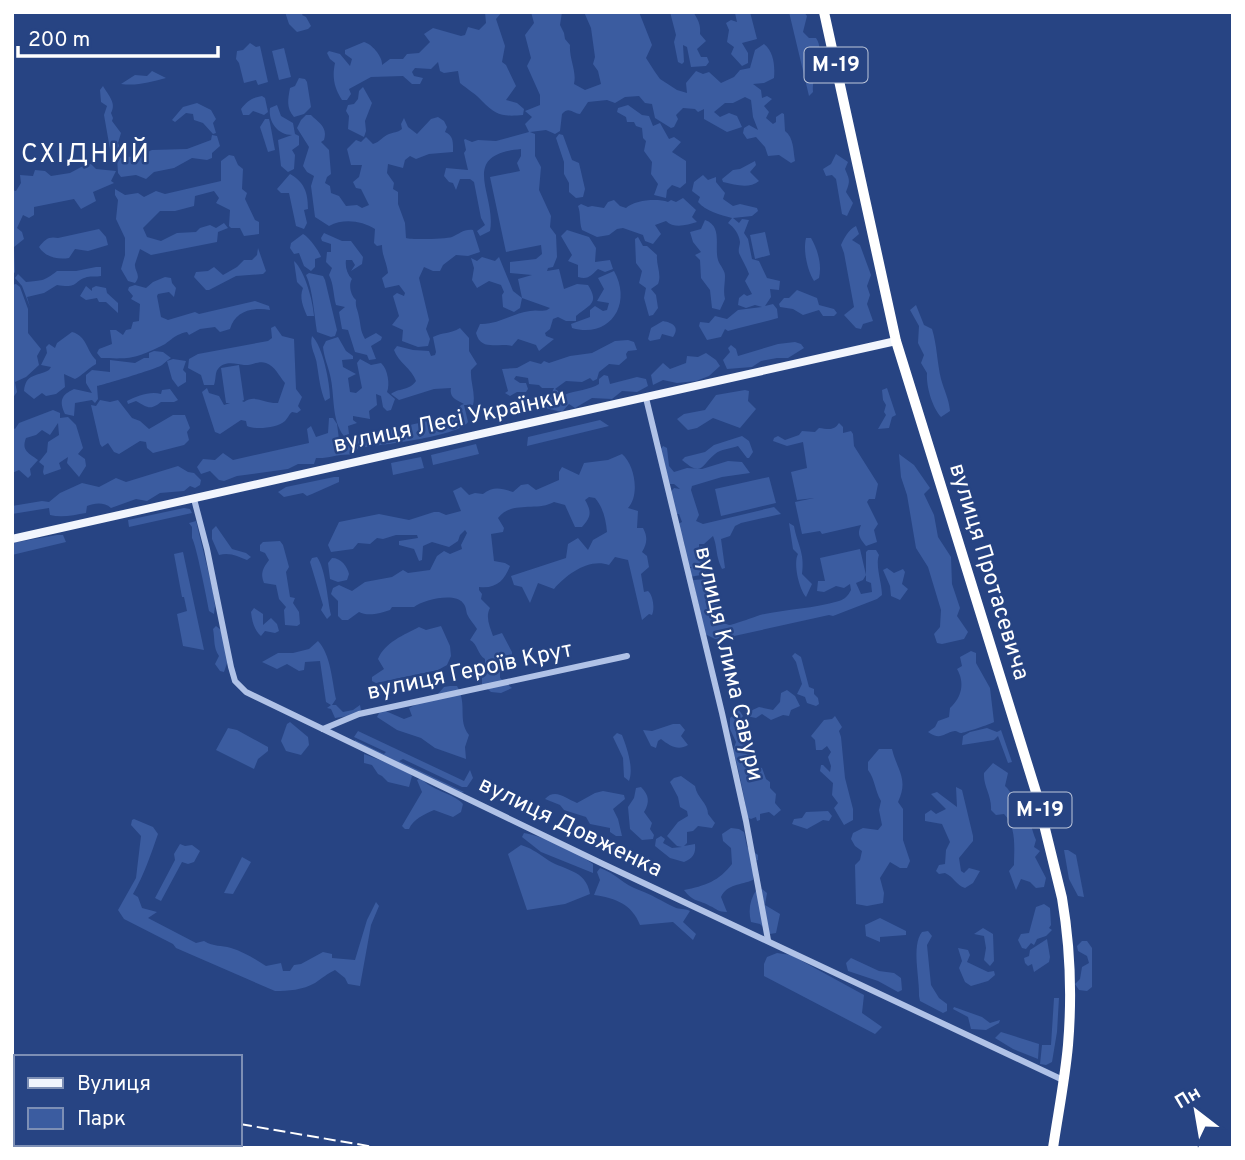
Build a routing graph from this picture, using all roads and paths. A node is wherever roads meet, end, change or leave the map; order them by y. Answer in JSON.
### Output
{"nodes":[{"id":1,"x":824,"y":12,"type":"edge"},
{"id":2,"x":896,"y":341,"type":"junction"},
{"id":3,"x":646,"y":398,"type":"junction"},
{"id":4,"x":194,"y":499,"type":"junction"},
{"id":5,"x":12,"y":539,"type":"edge"},
{"id":6,"x":627,"y":656,"type":"dead end"},
{"id":7,"x":323,"y":729,"type":"junction"},
{"id":8,"x":768,"y":940,"type":"junction"},
{"id":9,"x":1063,"y":1080,"type":"junction"},
{"id":10,"x":1053,"y":1148,"type":"edge"}],
"edges":[{"from":1,"to":2,"type":"highway","name":"вулиця Протасевича","number":"М-19"},
{"from":2,"to":3,"type":"main road","name":"вулиця Лесі Українки"},
{"from":2,"to":9,"type":"highway","name":"вулиця Протасевича","number":"М-19"},
{"from":3,"to":4,"type":"main road","name":"вулиця Лесі Українки"},
{"from":3,"to":8,"type":"street","name":"вулиця Клима Савури"},
{"from":4,"to":5,"type":"main road","name":"вулиця Лесі Українки"},
{"from":4,"to":7,"type":"street","name":"вулиця Довженка"},
{"from":6,"to":7,"type":"street","name":"вулиця Героїв Крут"},
{"from":7,"to":8,"type":"street","name":"вулиця Довженка"},
{"from":8,"to":9,"type":"street","name":"вулиця Довженка"},
{"from":9,"to":10,"type":"highway","name":"вулиця Протасевича","number":"М-19"}]}
